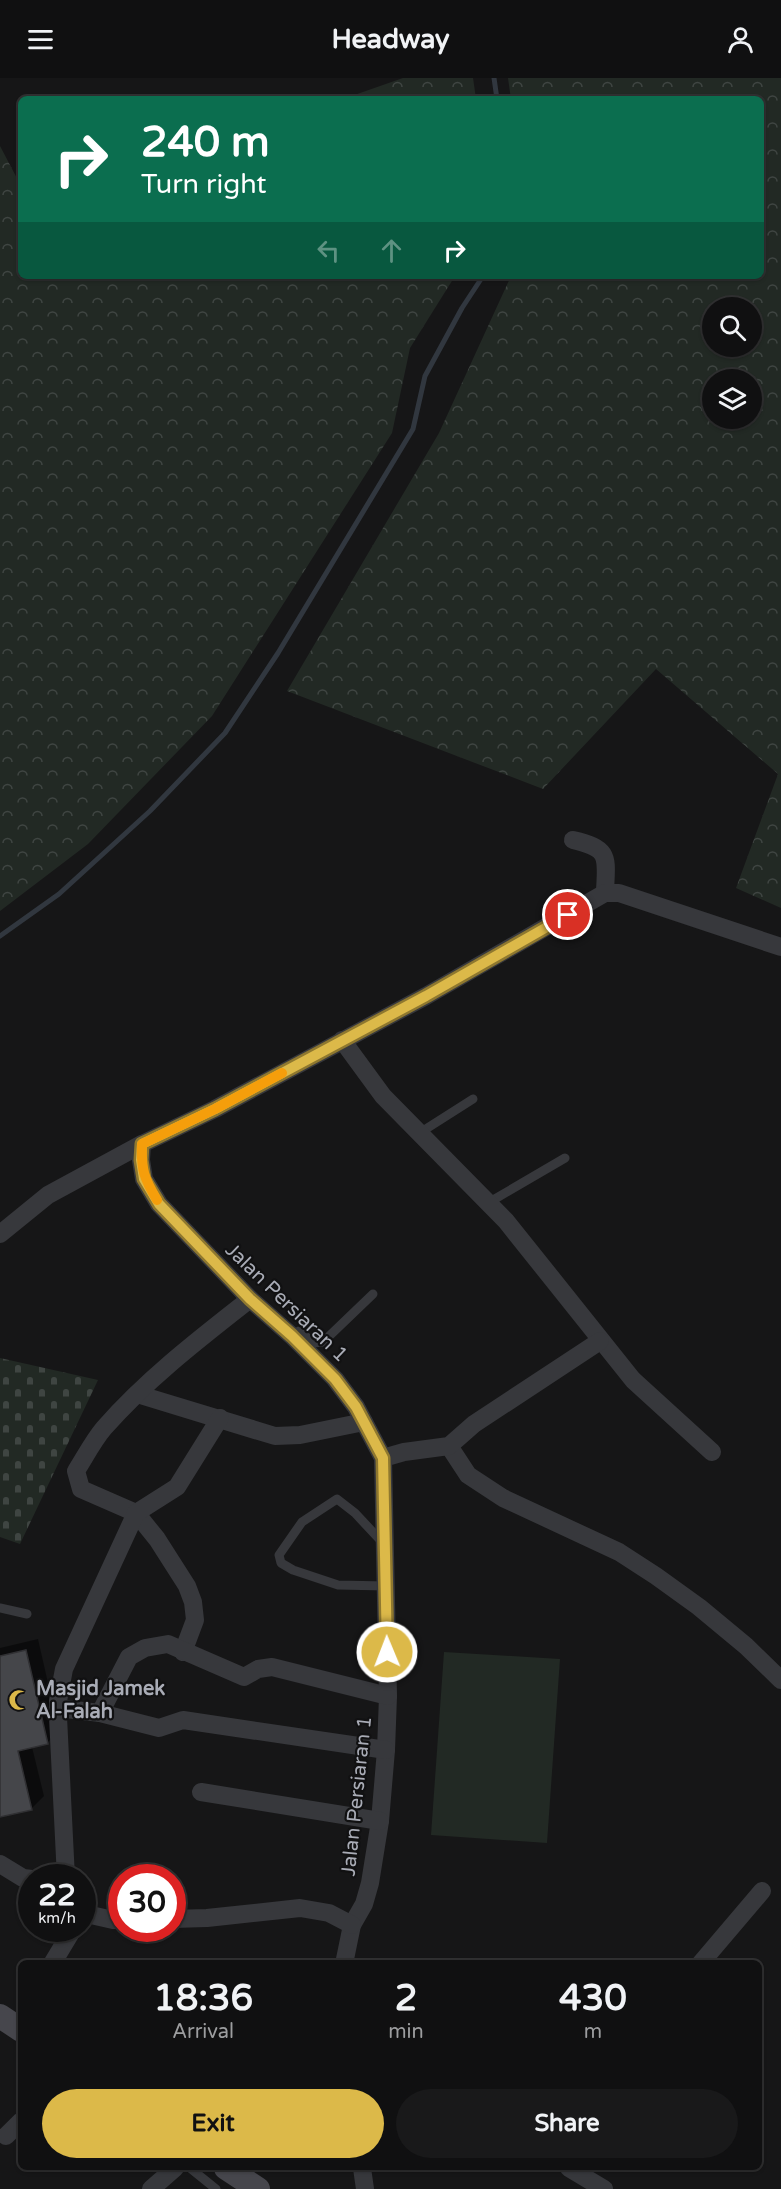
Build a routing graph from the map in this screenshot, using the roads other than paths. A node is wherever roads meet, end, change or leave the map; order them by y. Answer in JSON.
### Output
{"nodes":[{"id":1,"x":573,"y":840,"type":"dead end"},
{"id":2,"x":605,"y":893,"type":"junction"},
{"id":3,"x":781,"y":947,"type":"edge"},
{"id":4,"x":342,"y":1040,"type":"junction"},
{"id":5,"x":473,"y":1099,"type":"dead end"},
{"id":6,"x":418,"y":1134,"type":"junction"},
{"id":7,"x":142,"y":1144,"type":"junction"},
{"id":8,"x":565,"y":1158,"type":"dead end"},
{"id":9,"x":488,"y":1203,"type":"junction"},
{"id":10,"x":0,"y":1234,"type":"edge"},
{"id":11,"x":373,"y":1294,"type":"dead end"},
{"id":12,"x":250,"y":1299,"type":"junction"},
{"id":13,"x":296,"y":1333,"type":"junction"},
{"id":14,"x":600,"y":1341,"type":"junction"},
{"id":15,"x":137,"y":1394,"type":"junction"},
{"id":16,"x":220,"y":1418,"type":"junction"},
{"id":17,"x":364,"y":1422,"type":"junction"},
{"id":18,"x":449,"y":1446,"type":"junction"},
{"id":19,"x":712,"y":1452,"type":"dead end"},
{"id":20,"x":383,"y":1458,"type":"junction"},
{"id":21,"x":136,"y":1513,"type":"junction"},
{"id":22,"x":386,"y":1546,"type":"junction"},
{"id":23,"x":386,"y":1586,"type":"junction"},
{"id":24,"x":0,"y":1608,"type":"edge"},
{"id":25,"x":27,"y":1614,"type":"dead end"},
{"id":26,"x":183,"y":1652,"type":"junction"},
{"id":27,"x":781,"y":1680,"type":"edge"},
{"id":28,"x":388,"y":1696,"type":"junction"},
{"id":29,"x":58,"y":1708,"type":"junction"},
{"id":30,"x":100,"y":1713,"type":"junction"},
{"id":31,"x":386,"y":1750,"type":"junction"},
{"id":32,"x":201,"y":1792,"type":"dead end"},
{"id":33,"x":380,"y":1821,"type":"junction"},
{"id":34,"x":0,"y":1864,"type":"edge"},
{"id":35,"x":65,"y":1864,"type":"edge"},
{"id":36,"x":18,"y":1875,"type":"edge"},
{"id":37,"x":762,"y":1892,"type":"dead end"},
{"id":38,"x":186,"y":1919,"type":"edge"},
{"id":39,"x":352,"y":1925,"type":"junction"},
{"id":40,"x":65,"y":1942,"type":"edge"},
{"id":41,"x":54,"y":1960,"type":"edge"},
{"id":42,"x":345,"y":1960,"type":"edge"},
{"id":43,"x":703,"y":1960,"type":"edge"},
{"id":44,"x":18,"y":2124,"type":"edge"},
{"id":45,"x":6,"y":2136,"type":"dead end"},
{"id":46,"x":173,"y":2170,"type":"edge"},
{"id":47,"x":192,"y":2170,"type":"edge"},
{"id":48,"x":229,"y":2170,"type":"edge"},
{"id":49,"x":362,"y":2170,"type":"edge"},
{"id":50,"x":571,"y":2170,"type":"edge"},
{"id":51,"x":581,"y":2183,"type":"edge"},
{"id":52,"x":151,"y":2189,"type":"edge"},
{"id":53,"x":216,"y":2189,"type":"edge"},
{"id":54,"x":258,"y":2189,"type":"edge"},
{"id":55,"x":365,"y":2189,"type":"edge"},
{"id":56,"x":604,"y":2189,"type":"edge"}],
"edges":[{"from":1,"to":2,"type":"street"},
{"from":2,"to":3,"type":"street"},
{"from":2,"to":4,"type":"street"},
{"from":4,"to":6,"type":"street"},
{"from":4,"to":7,"type":"street"},
{"from":5,"to":6,"type":"lane"},
{"from":6,"to":9,"type":"street"},
{"from":7,"to":10,"type":"street"},
{"from":7,"to":12,"type":"street","name":"Jalan Persiaran 1"},
{"from":8,"to":9,"type":"lane"},
{"from":9,"to":14,"type":"street"},
{"from":11,"to":13,"type":"lane"},
{"from":12,"to":13,"type":"street","name":"Jalan Persiaran 1"},
{"from":12,"to":15,"type":"street"},
{"from":13,"to":17,"type":"street","name":"Jalan Persiaran 1"},
{"from":14,"to":18,"type":"street"},
{"from":14,"to":19,"type":"street"},
{"from":15,"to":16,"type":"street"},
{"from":15,"to":21,"type":"street"},
{"from":16,"to":17,"type":"street"},
{"from":16,"to":21,"type":"street"},
{"from":17,"to":20,"type":"street","name":"Jalan Persiaran 1"},
{"from":18,"to":20,"type":"street"},
{"from":18,"to":27,"type":"street"},
{"from":20,"to":22,"type":"street","name":"Jalan Persiaran 1"},
{"from":21,"to":26,"type":"street"},
{"from":21,"to":29,"type":"street"},
{"from":22,"to":23,"type":"street","name":"Jalan Persiaran 1"},
{"from":22,"to":23,"type":"lane"},
{"from":23,"to":28,"type":"street","name":"Jalan Persiaran 1"},
{"from":24,"to":25,"type":"lane"},
{"from":26,"to":28,"type":"street"},
{"from":26,"to":30,"type":"street"},
{"from":28,"to":31,"type":"street","name":"Jalan Persiaran 1"},
{"from":29,"to":30,"type":"street"},
{"from":29,"to":35,"type":"street"},
{"from":30,"to":31,"type":"street"},
{"from":31,"to":33,"type":"street","name":"Jalan Persiaran 1"},
{"from":32,"to":33,"type":"street"},
{"from":33,"to":39,"type":"street","name":"Jalan Persiaran 1"},
{"from":34,"to":36,"type":"street"},
{"from":37,"to":43,"type":"street"},
{"from":38,"to":39,"type":"street"},
{"from":39,"to":42,"type":"street","name":"Jalan Persiaran 1"},
{"from":40,"to":41,"type":"street"},
{"from":44,"to":45,"type":"street"},
{"from":46,"to":52,"type":"street"},
{"from":47,"to":53,"type":"lane"},
{"from":48,"to":54,"type":"main road"},
{"from":49,"to":55,"type":"street"},
{"from":50,"to":51,"type":"street"},
{"from":51,"to":56,"type":"street"}]}
